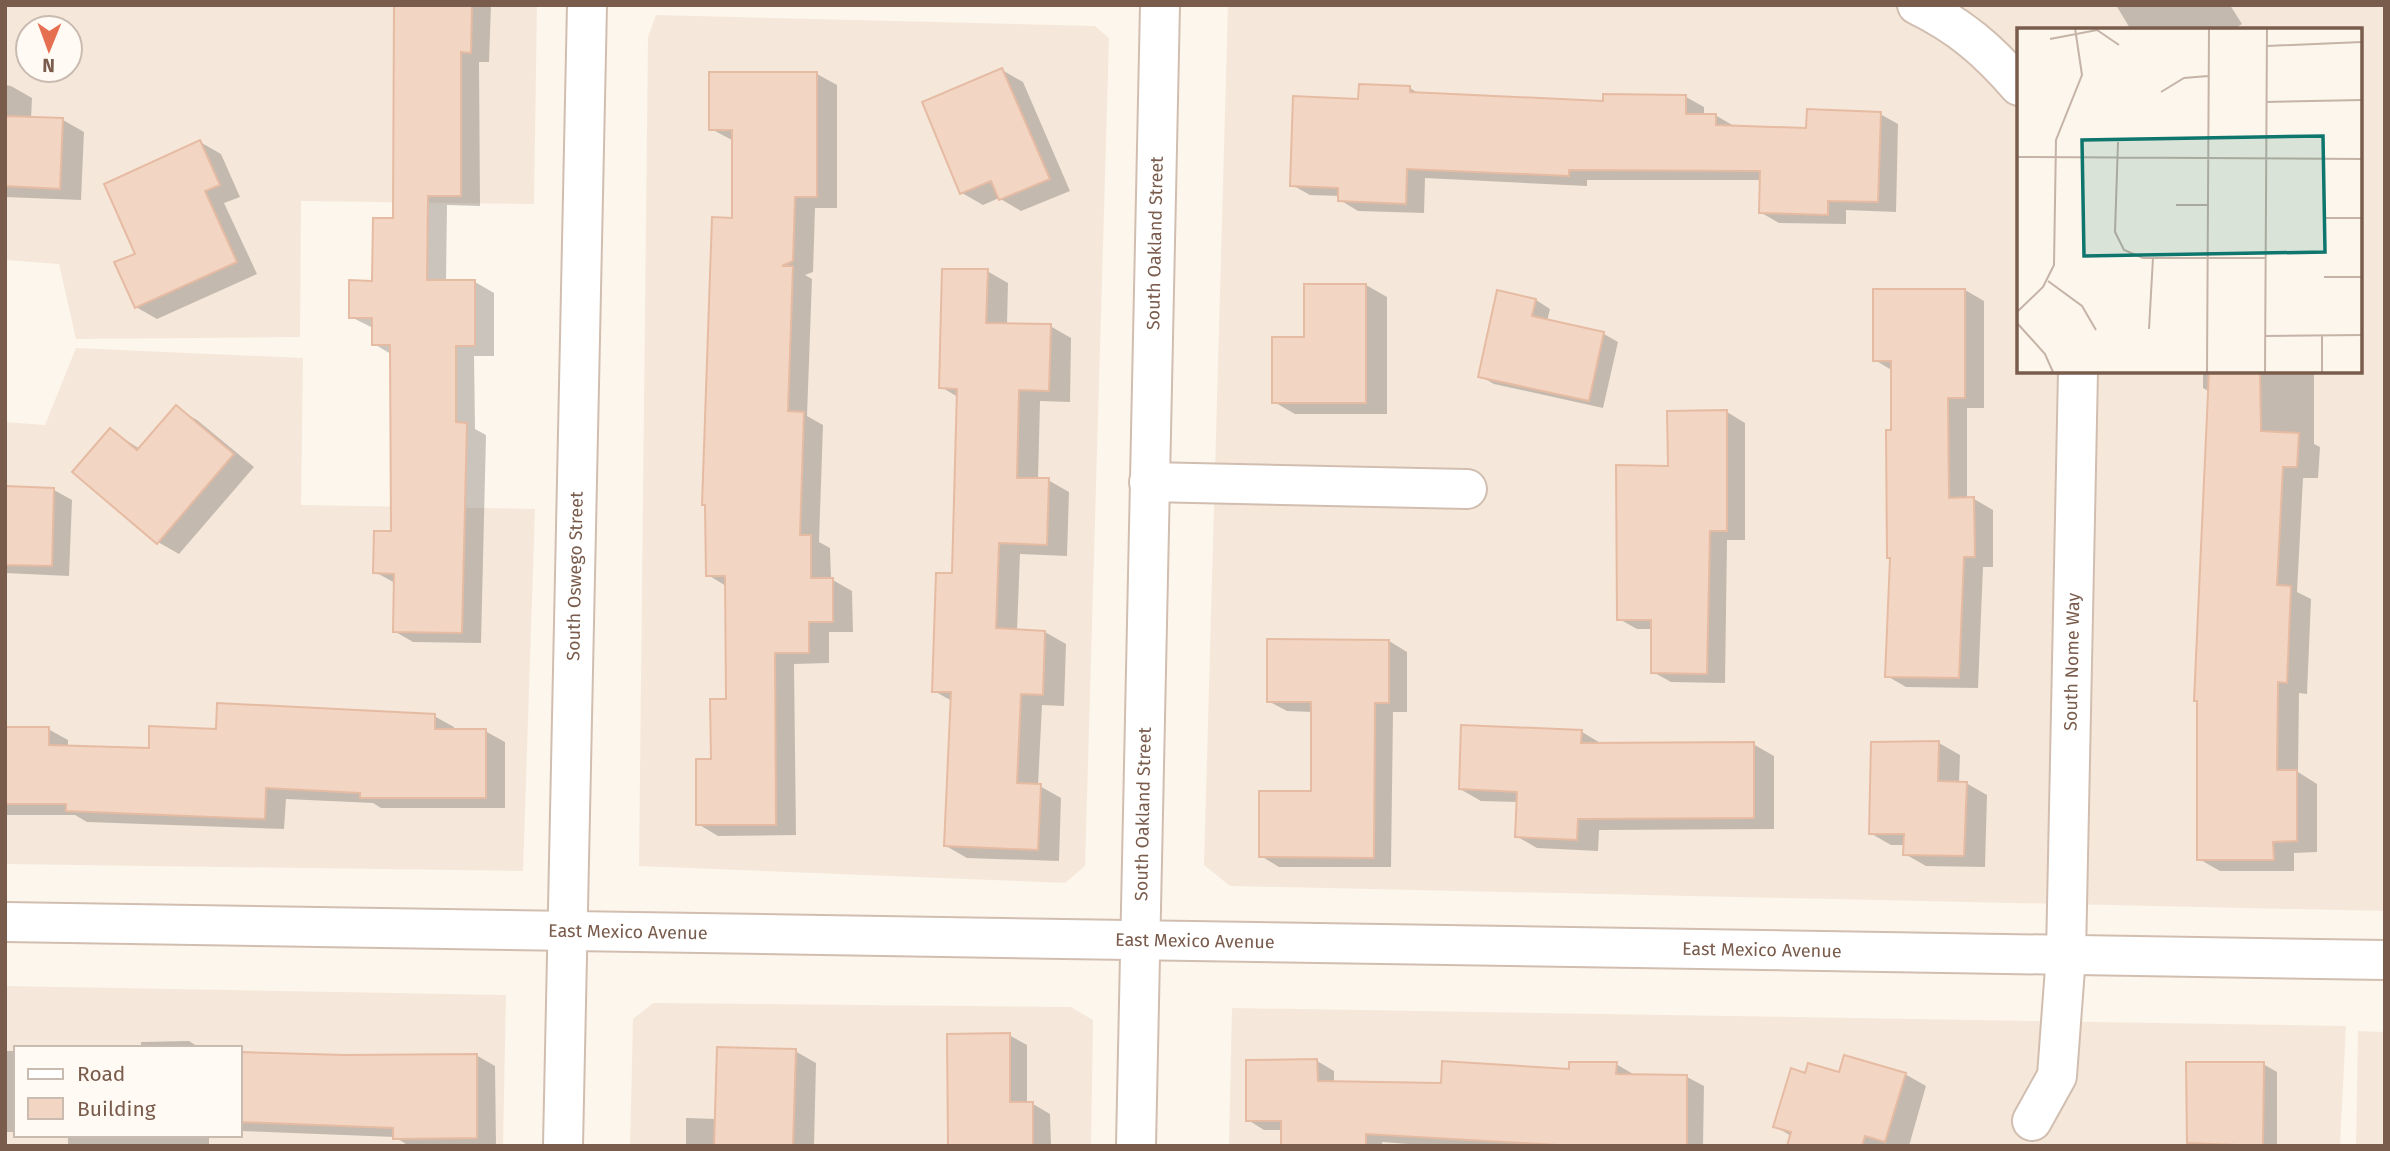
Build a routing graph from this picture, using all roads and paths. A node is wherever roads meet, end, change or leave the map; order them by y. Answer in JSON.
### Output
{"nodes":[{"id":1,"x":587,"y":5,"type":"edge"},
{"id":2,"x":1160,"y":5,"type":"edge"},
{"id":3,"x":1917,"y":5,"type":"edge"},
{"id":4,"x":2017,"y":84,"type":"edge"},
{"id":5,"x":2078,"y":373,"type":"edge"},
{"id":6,"x":1149,"y":482,"type":"junction"},
{"id":7,"x":1467,"y":489,"type":"dead end"},
{"id":8,"x":5,"y":922,"type":"edge"},
{"id":9,"x":567,"y":931,"type":"junction"},
{"id":10,"x":1139,"y":940,"type":"junction"},
{"id":11,"x":2066,"y":955,"type":"junction"},
{"id":12,"x":2385,"y":960,"type":"edge"},
{"id":13,"x":2032,"y":1121,"type":"dead end"},
{"id":14,"x":563,"y":1146,"type":"edge"},
{"id":15,"x":1136,"y":1146,"type":"edge"}],
"edges":[{"from":1,"to":9,"type":"street","name":"South Oswego Street"},
{"from":2,"to":6,"type":"street","name":"South Oakland Street"},
{"from":3,"to":4,"type":"street"},
{"from":5,"to":11,"type":"street","name":"South Nome Way"},
{"from":6,"to":7,"type":"street"},
{"from":6,"to":10,"type":"street","name":"South Oakland Street"},
{"from":8,"to":9,"type":"street","name":"East Mexico Avenue"},
{"from":9,"to":10,"type":"street","name":"East Mexico Avenue"},
{"from":9,"to":14,"type":"street","name":"South Oswego Street"},
{"from":10,"to":11,"type":"street","name":"East Mexico Avenue"},
{"from":10,"to":15,"type":"street","name":"South Oakland Street"},
{"from":11,"to":12,"type":"street","name":"East Mexico Avenue"},
{"from":11,"to":13,"type":"street","name":"South Nome Way"}]}
